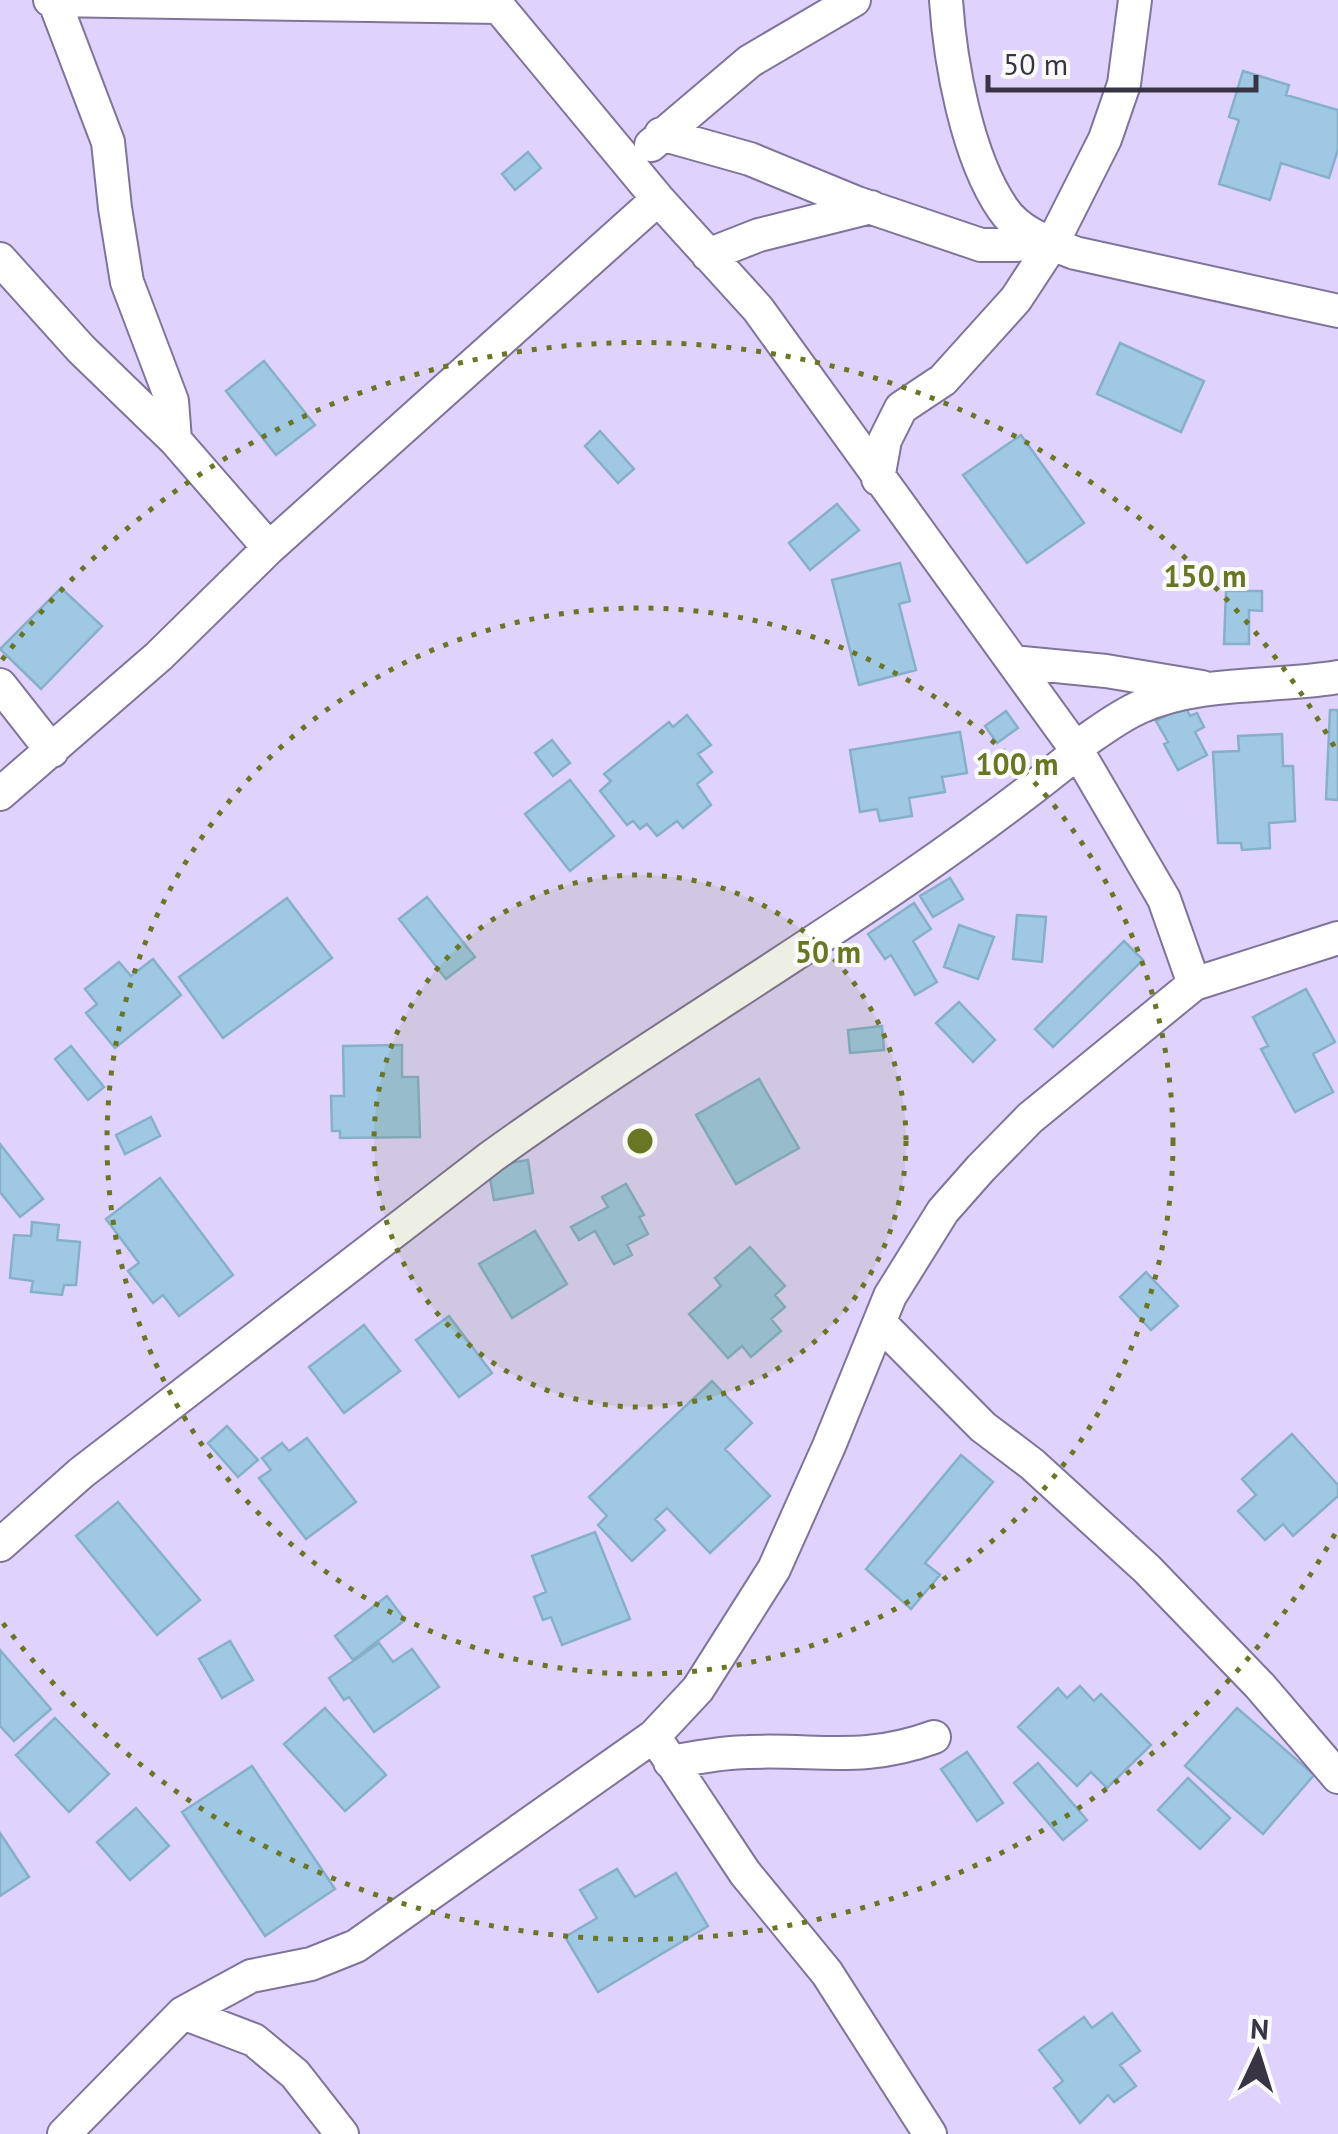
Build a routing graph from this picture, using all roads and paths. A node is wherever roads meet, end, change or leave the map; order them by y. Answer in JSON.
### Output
{"nodes":[{"id":1,"x":52,"y":0,"type":"edge"},
{"id":2,"x":854,"y":0,"type":"edge"},
{"id":3,"x":946,"y":0,"type":"edge"},
{"id":4,"x":1136,"y":0,"type":"edge"},
{"id":5,"x":496,"y":4,"type":"edge"},
{"id":6,"x":662,"y":134,"type":"junction"},
{"id":7,"x":630,"y":166,"type":"junction"},
{"id":8,"x":658,"y":200,"type":"junction"},
{"id":9,"x":871,"y":207,"type":"junction"},
{"id":10,"x":1044,"y":241,"type":"junction"},
{"id":11,"x":708,"y":255,"type":"junction"},
{"id":12,"x":0,"y":259,"type":"edge"},
{"id":13,"x":1338,"y":311,"type":"edge"},
{"id":14,"x":175,"y":440,"type":"junction"},
{"id":15,"x":878,"y":479,"type":"junction"},
{"id":16,"x":270,"y":548,"type":"junction"},
{"id":17,"x":1014,"y":662,"type":"junction"},
{"id":18,"x":1338,"y":677,"type":"edge"},
{"id":19,"x":0,"y":685,"type":"edge"},
{"id":20,"x":1210,"y":689,"type":"junction"},
{"id":21,"x":1076,"y":750,"type":"junction"},
{"id":22,"x":52,"y":751,"type":"junction"},
{"id":23,"x":0,"y":794,"type":"edge"},
{"id":24,"x":1338,"y":938,"type":"edge"},
{"id":25,"x":1194,"y":984,"type":"junction"},
{"id":26,"x":880,"y":1323,"type":"junction"},
{"id":27,"x":0,"y":1545,"type":"edge"},
{"id":28,"x":934,"y":1737,"type":"dead end"},
{"id":29,"x":662,"y":1749,"type":"junction"},
{"id":30,"x":1338,"y":1777,"type":"edge"},
{"id":31,"x":184,"y":2013,"type":"junction"},
{"id":32,"x":64,"y":2134,"type":"edge"},
{"id":33,"x":342,"y":2134,"type":"edge"},
{"id":34,"x":930,"y":2134,"type":"edge"}],
"edges":[{"from":1,"to":5,"type":"street"},
{"from":1,"to":14,"type":"street"},
{"from":2,"to":6,"type":"street"},
{"from":3,"to":10,"type":"street"},
{"from":4,"to":10,"type":"street"},
{"from":5,"to":7,"type":"street"},
{"from":6,"to":7,"type":"street"},
{"from":6,"to":9,"type":"street"},
{"from":7,"to":8,"type":"street"},
{"from":8,"to":11,"type":"street"},
{"from":8,"to":16,"type":"street"},
{"from":9,"to":10,"type":"street"},
{"from":9,"to":11,"type":"street"},
{"from":10,"to":13,"type":"street"},
{"from":10,"to":15,"type":"street"},
{"from":11,"to":15,"type":"street"},
{"from":12,"to":14,"type":"street"},
{"from":14,"to":16,"type":"street"},
{"from":15,"to":17,"type":"street"},
{"from":16,"to":22,"type":"street"},
{"from":17,"to":20,"type":"street"},
{"from":17,"to":21,"type":"street"},
{"from":18,"to":20,"type":"street"},
{"from":19,"to":22,"type":"street"},
{"from":20,"to":21,"type":"street"},
{"from":21,"to":25,"type":"street"},
{"from":21,"to":27,"type":"street"},
{"from":22,"to":23,"type":"street"},
{"from":24,"to":25,"type":"street"},
{"from":25,"to":26,"type":"street"},
{"from":26,"to":29,"type":"street"},
{"from":26,"to":30,"type":"street"},
{"from":28,"to":29,"type":"street"},
{"from":29,"to":31,"type":"street"},
{"from":29,"to":34,"type":"street"},
{"from":31,"to":32,"type":"street"},
{"from":31,"to":33,"type":"street"}]}
